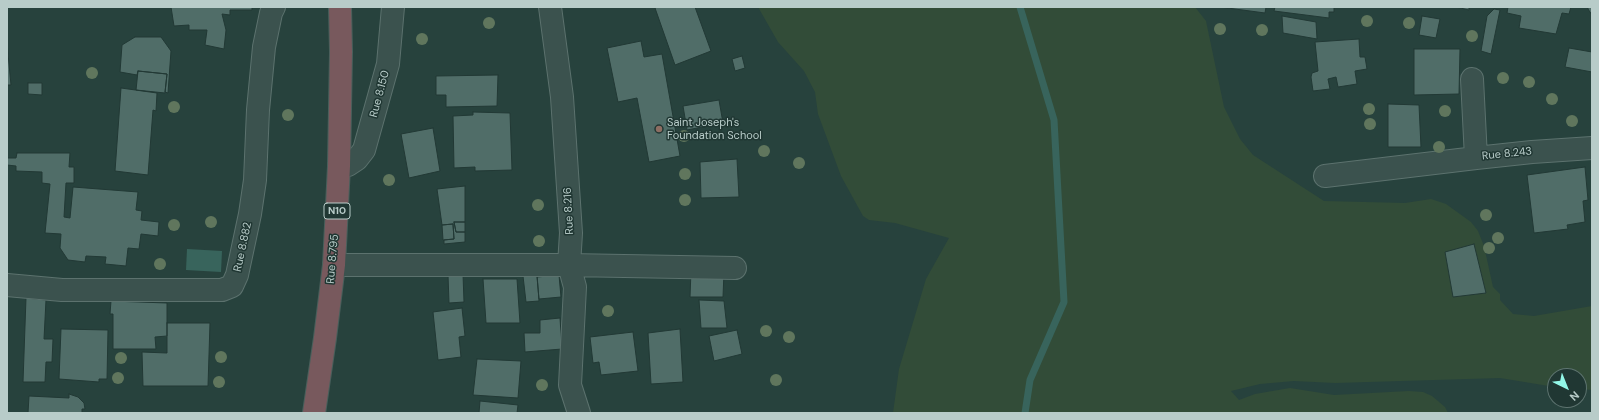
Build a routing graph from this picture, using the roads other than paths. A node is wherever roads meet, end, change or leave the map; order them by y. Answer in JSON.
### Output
{"nodes":[{"id":1,"x":274,"y":7,"type":"edge"},
{"id":2,"x":340,"y":7,"type":"edge"},
{"id":3,"x":393,"y":7,"type":"edge"},
{"id":4,"x":550,"y":7,"type":"edge"},
{"id":5,"x":1472,"y":79,"type":"dead end"},
{"id":6,"x":1592,"y":148,"type":"edge"},
{"id":7,"x":1476,"y":158,"type":"junction"},
{"id":8,"x":339,"y":166,"type":"junction"},
{"id":9,"x":1325,"y":176,"type":"dead end"},
{"id":10,"x":334,"y":265,"type":"junction"},
{"id":11,"x":569,"y":265,"type":"junction"},
{"id":12,"x":735,"y":268,"type":"dead end"},
{"id":13,"x":7,"y":284,"type":"edge"},
{"id":14,"x":314,"y":413,"type":"edge"},
{"id":15,"x":579,"y":413,"type":"edge"}],
"edges":[{"from":1,"to":13,"type":"street","name":"Rue 8.882"},
{"from":2,"to":8,"type":"highway","name":"Rue 8.795","number":"N10"},
{"from":3,"to":8,"type":"street","name":"Rue 8.150"},
{"from":4,"to":11,"type":"street","name":"Rue 8.216"},
{"from":5,"to":7,"type":"street","name":"Rue 8.243"},
{"from":6,"to":7,"type":"street","name":"Rue 8.243"},
{"from":7,"to":9,"type":"street"},
{"from":8,"to":10,"type":"highway","name":"Rue 8.795","number":"N10"},
{"from":10,"to":11,"type":"street"},
{"from":10,"to":14,"type":"highway","name":"Rue 8.795","number":"N10"},
{"from":11,"to":12,"type":"street"},
{"from":11,"to":15,"type":"street","name":"Rue 8.216"}]}
